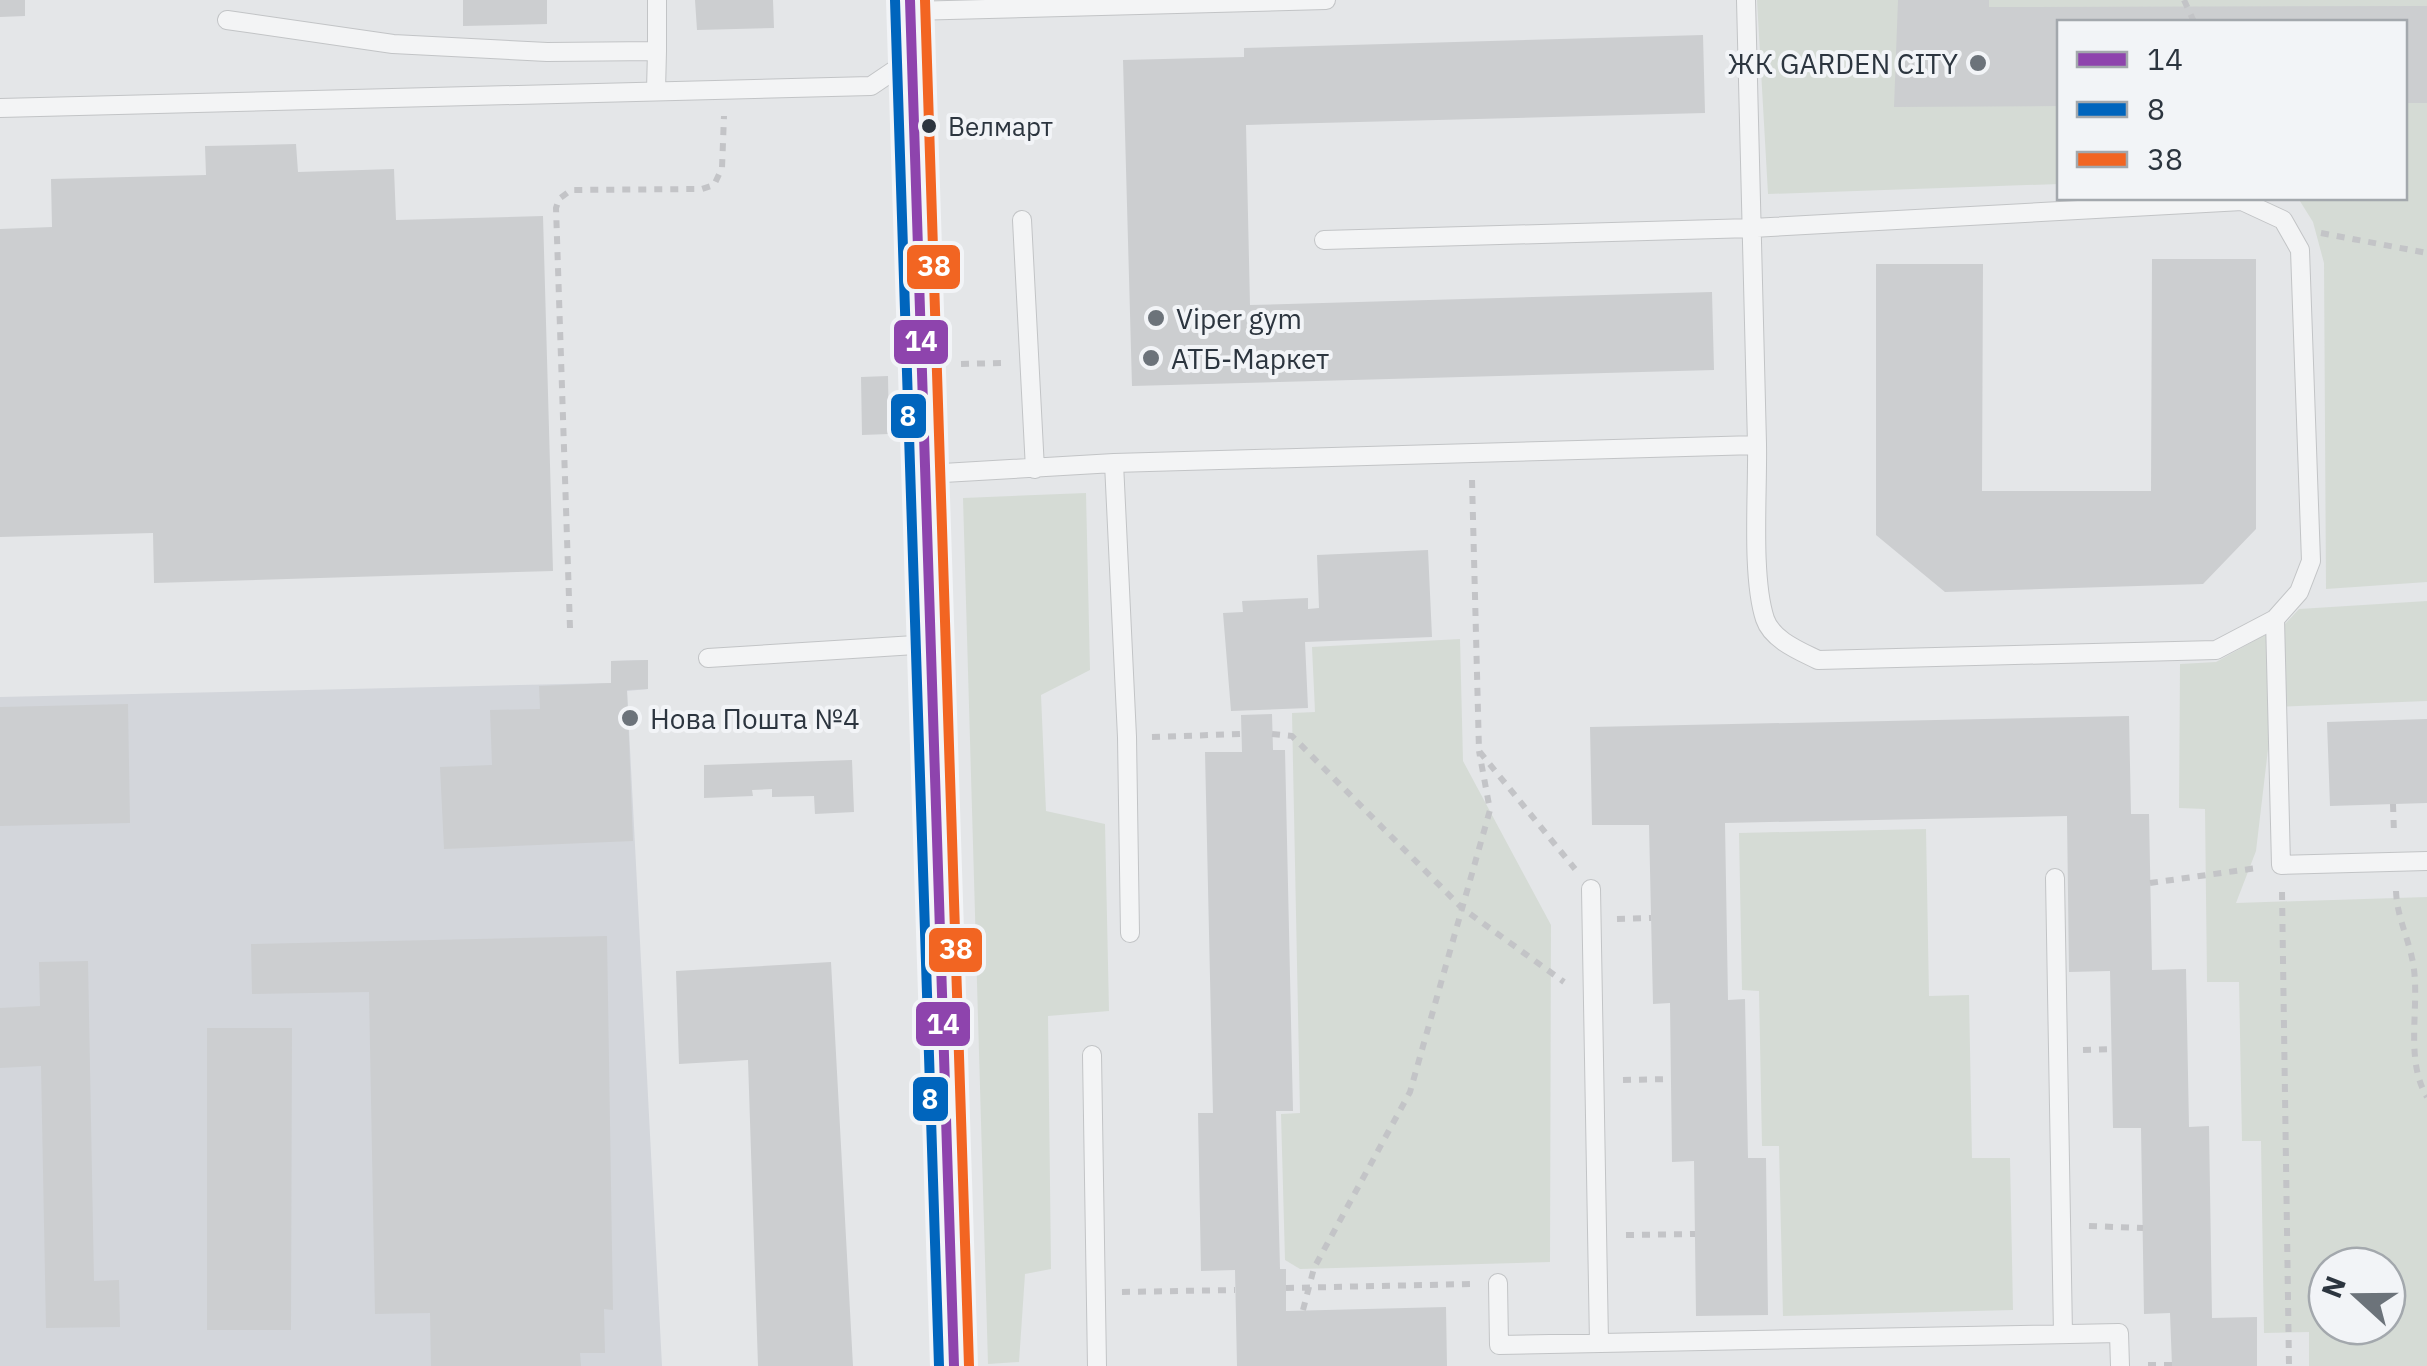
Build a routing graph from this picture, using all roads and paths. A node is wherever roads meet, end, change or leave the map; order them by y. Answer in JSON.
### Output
{"nodes":[{"id":1,"x":657,"y":0,"type":"edge"},
{"id":2,"x":1326,"y":0,"type":"edge"},
{"id":3,"x":1746,"y":0,"type":"edge"},
{"id":4,"x":910,"y":6,"type":"edge"},
{"id":5,"x":227,"y":20,"type":"dead end"},
{"id":6,"x":657,"y":50,"type":"junction"},
{"id":7,"x":912,"y":58,"type":"junction"},
{"id":8,"x":725,"y":89,"type":"junction"},
{"id":9,"x":656,"y":90,"type":"junction"},
{"id":10,"x":0,"y":108,"type":"edge"},
{"id":11,"x":1022,"y":220,"type":"dead end"},
{"id":12,"x":1752,"y":228,"type":"junction"},
{"id":13,"x":2291,"y":234,"type":"junction"},
{"id":14,"x":1324,"y":240,"type":"dead end"},
{"id":15,"x":2426,"y":250,"type":"edge"},
{"id":16,"x":1030,"y":362,"type":"junction"},
{"id":17,"x":951,"y":364,"type":"dead end"},
{"id":18,"x":1757,"y":445,"type":"junction"},
{"id":19,"x":1471,"y":454,"type":"junction"},
{"id":20,"x":1114,"y":463,"type":"junction"},
{"id":21,"x":1034,"y":468,"type":"junction"},
{"id":22,"x":925,"y":474,"type":"junction"},
{"id":23,"x":2275,"y":618,"type":"junction"},
{"id":24,"x":570,"y":628,"type":"dead end"},
{"id":25,"x":931,"y":644,"type":"junction"},
{"id":26,"x":708,"y":658,"type":"dead end"},
{"id":27,"x":1241,"y":734,"type":"dead end"},
{"id":28,"x":1272,"y":734,"type":"dead end"},
{"id":29,"x":1127,"y":738,"type":"junction"},
{"id":30,"x":1479,"y":751,"type":"junction"},
{"id":31,"x":2427,"y":861,"type":"edge"},
{"id":32,"x":2395,"y":862,"type":"junction"},
{"id":33,"x":2281,"y":864,"type":"junction"},
{"id":34,"x":2055,"y":878,"type":"dead end"},
{"id":35,"x":2150,"y":883,"type":"dead end"},
{"id":36,"x":1591,"y":889,"type":"joint"},
{"id":37,"x":1462,"y":908,"type":"junction"},
{"id":38,"x":1130,"y":933,"type":"dead end"},
{"id":39,"x":1593,"y":1004,"type":"junction"},
{"id":40,"x":1092,"y":1055,"type":"dead end"},
{"id":41,"x":1671,"y":1079,"type":"dead end"},
{"id":42,"x":1594,"y":1080,"type":"junction"},
{"id":43,"x":2427,"y":1097,"type":"edge"},
{"id":44,"x":2061,"y":1226,"type":"junction"},
{"id":45,"x":2143,"y":1228,"type":"dead end"},
{"id":46,"x":1695,"y":1234,"type":"dead end"},
{"id":47,"x":1597,"y":1236,"type":"junction"},
{"id":48,"x":1498,"y":1283,"type":"joint"},
{"id":49,"x":1286,"y":1288,"type":"dead end"},
{"id":50,"x":1308,"y":1288,"type":"junction"},
{"id":51,"x":1236,"y":1290,"type":"dead end"},
{"id":52,"x":1096,"y":1293,"type":"junction"},
{"id":53,"x":1303,"y":1310,"type":"dead end"},
{"id":54,"x":2063,"y":1334,"type":"junction"},
{"id":55,"x":1599,"y":1343,"type":"junction"},
{"id":56,"x":954,"y":1366,"type":"edge"},
{"id":57,"x":1097,"y":1366,"type":"edge"},
{"id":58,"x":2120,"y":1366,"type":"edge"},
{"id":59,"x":2290,"y":1366,"type":"edge"}],
"edges":[{"from":1,"to":6,"type":"lane"},
{"from":2,"to":4,"type":"lane"},
{"from":3,"to":12,"type":"lane"},
{"from":4,"to":7,"type":"street"},
{"from":5,"to":6,"type":"lane"},
{"from":6,"to":9,"type":"lane"},
{"from":7,"to":8,"type":"lane"},
{"from":7,"to":22,"type":"street"},
{"from":8,"to":9,"type":"lane"},
{"from":8,"to":24,"type":"path"},
{"from":9,"to":10,"type":"lane"},
{"from":11,"to":16,"type":"lane"},
{"from":12,"to":13,"type":"lane"},
{"from":12,"to":14,"type":"lane"},
{"from":12,"to":18,"type":"lane"},
{"from":13,"to":15,"type":"path"},
{"from":13,"to":23,"type":"lane"},
{"from":16,"to":17,"type":"path"},
{"from":16,"to":21,"type":"lane"},
{"from":18,"to":19,"type":"lane"},
{"from":18,"to":23,"type":"lane"},
{"from":19,"to":20,"type":"lane"},
{"from":19,"to":30,"type":"path"},
{"from":20,"to":21,"type":"lane"},
{"from":20,"to":29,"type":"lane"},
{"from":21,"to":22,"type":"lane"},
{"from":22,"to":25,"type":"street"},
{"from":23,"to":33,"type":"lane"},
{"from":25,"to":26,"type":"lane"},
{"from":25,"to":56,"type":"street"},
{"from":27,"to":29,"type":"path"},
{"from":28,"to":37,"type":"path"},
{"from":29,"to":38,"type":"lane"},
{"from":30,"to":36,"type":"path"},
{"from":30,"to":37,"type":"path"},
{"from":31,"to":32,"type":"lane"},
{"from":32,"to":33,"type":"lane"},
{"from":32,"to":43,"type":"path"},
{"from":33,"to":35,"type":"path"},
{"from":33,"to":59,"type":"path"},
{"from":34,"to":44,"type":"lane"},
{"from":36,"to":39,"type":"lane"},
{"from":37,"to":39,"type":"path"},
{"from":37,"to":50,"type":"path"},
{"from":39,"to":42,"type":"lane"},
{"from":40,"to":52,"type":"lane"},
{"from":41,"to":42,"type":"path"},
{"from":42,"to":47,"type":"lane"},
{"from":44,"to":45,"type":"path"},
{"from":44,"to":54,"type":"lane"},
{"from":46,"to":47,"type":"path"},
{"from":47,"to":55,"type":"lane"},
{"from":48,"to":50,"type":"path"},
{"from":48,"to":55,"type":"lane"},
{"from":49,"to":50,"type":"path"},
{"from":50,"to":53,"type":"path"},
{"from":51,"to":52,"type":"path"},
{"from":52,"to":57,"type":"lane"},
{"from":54,"to":55,"type":"lane"},
{"from":54,"to":58,"type":"lane"}]}
